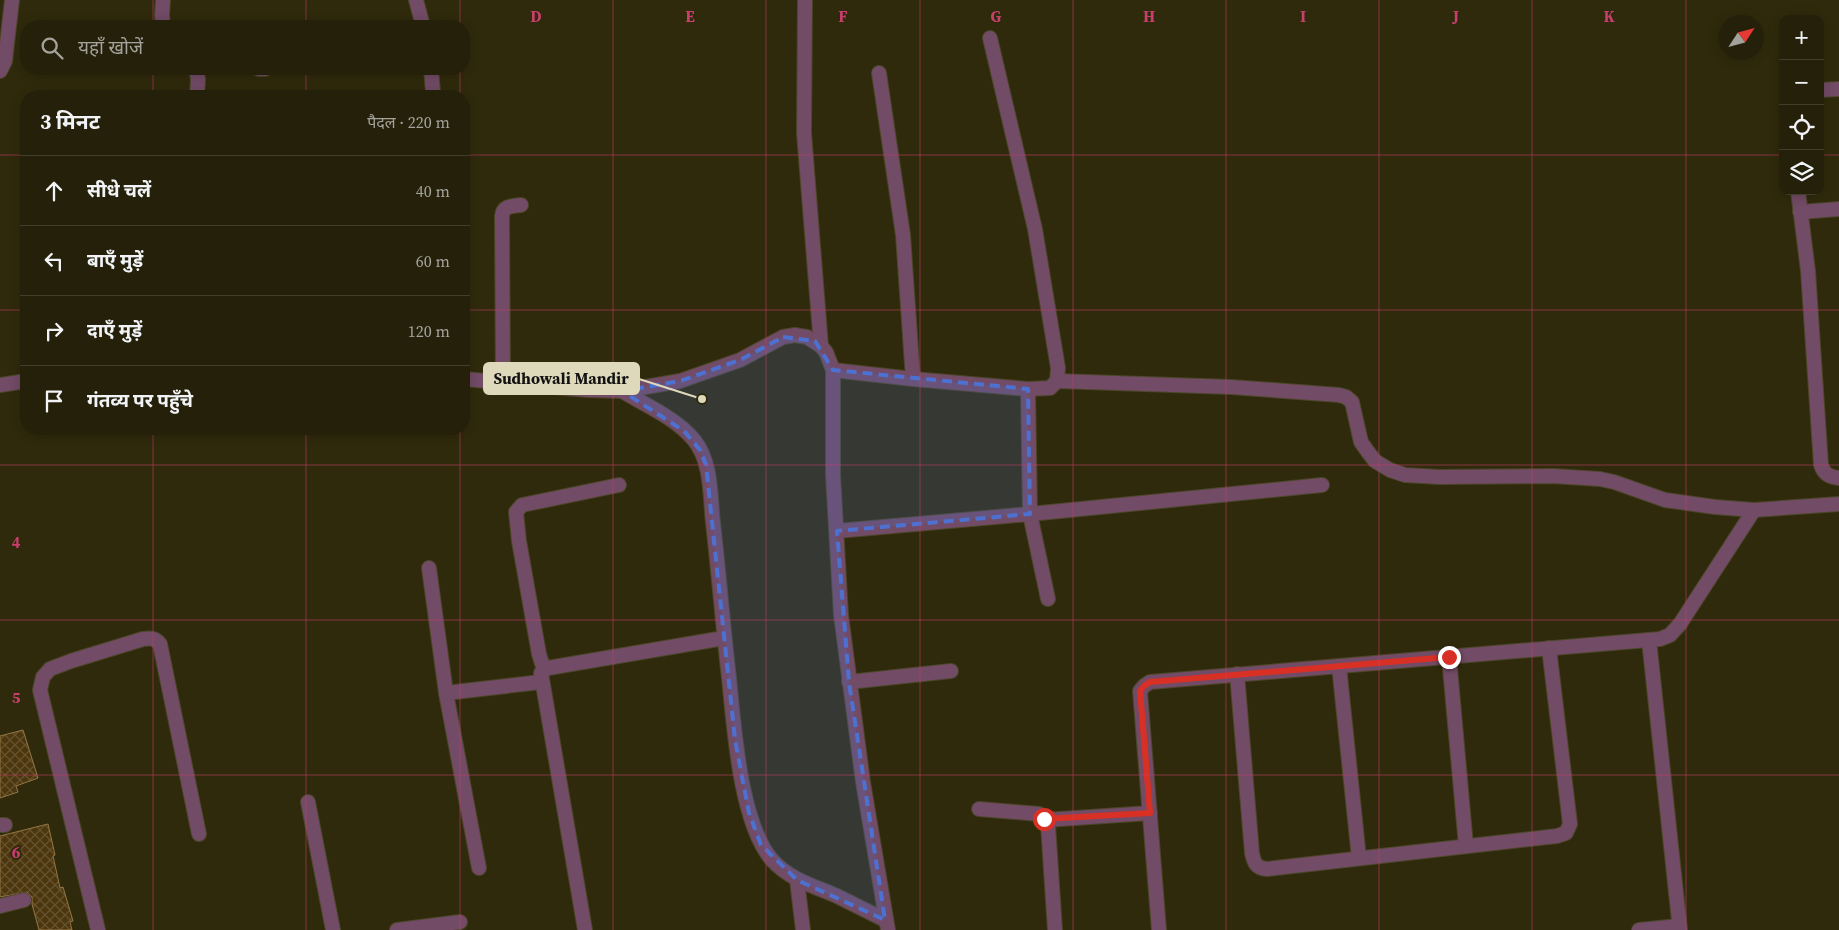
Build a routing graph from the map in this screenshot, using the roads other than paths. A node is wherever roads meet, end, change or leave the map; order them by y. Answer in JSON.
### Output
{"nodes":[{"id":1,"x":12,"y":0,"type":"edge"},
{"id":2,"x":163,"y":0,"type":"edge"},
{"id":3,"x":416,"y":0,"type":"edge"},
{"id":4,"x":805,"y":0,"type":"edge"},
{"id":5,"x":162,"y":20,"type":"edge"},
{"id":6,"x":421,"y":20,"type":"edge"},
{"id":7,"x":990,"y":38,"type":"dead end"},
{"id":8,"x":0,"y":71,"type":"edge"},
{"id":9,"x":879,"y":73,"type":"dead end"},
{"id":10,"x":197,"y":75,"type":"edge"},
{"id":11,"x":432,"y":75,"type":"edge"},
{"id":12,"x":1839,"y":89,"type":"edge"},
{"id":13,"x":197,"y":90,"type":"edge"},
{"id":14,"x":433,"y":90,"type":"edge"},
{"id":15,"x":1824,"y":90,"type":"edge"},
{"id":16,"x":1798,"y":195,"type":"edge"},
{"id":17,"x":520,"y":205,"type":"dead end"},
{"id":18,"x":1839,"y":209,"type":"edge"},
{"id":19,"x":1800,"y":212,"type":"junction"},
{"id":20,"x":821,"y":346,"type":"junction"},
{"id":21,"x":833,"y":370,"type":"junction"},
{"id":22,"x":913,"y":379,"type":"junction"},
{"id":23,"x":470,"y":380,"type":"edge"},
{"id":24,"x":1057,"y":381,"type":"junction"},
{"id":25,"x":20,"y":382,"type":"edge"},
{"id":26,"x":503,"y":383,"type":"junction"},
{"id":27,"x":0,"y":385,"type":"edge"},
{"id":28,"x":1028,"y":389,"type":"junction"},
{"id":29,"x":622,"y":391,"type":"junction"},
{"id":30,"x":1839,"y":478,"type":"edge"},
{"id":31,"x":619,"y":485,"type":"dead end"},
{"id":32,"x":1322,"y":485,"type":"dead end"},
{"id":33,"x":1839,"y":504,"type":"edge"},
{"id":34,"x":1754,"y":510,"type":"junction"},
{"id":35,"x":1030,"y":514,"type":"junction"},
{"id":36,"x":837,"y":531,"type":"junction"},
{"id":37,"x":429,"y":568,"type":"dead end"},
{"id":38,"x":1048,"y":600,"type":"dead end"},
{"id":39,"x":724,"y":638,"type":"junction"},
{"id":40,"x":1650,"y":640,"type":"junction"},
{"id":41,"x":1549,"y":648,"type":"junction"},
{"id":42,"x":1449,"y":657,"type":"junction"},
{"id":43,"x":1340,"y":666,"type":"junction"},
{"id":44,"x":950,"y":671,"type":"dead end"},
{"id":45,"x":1238,"y":674,"type":"junction"},
{"id":46,"x":543,"y":676,"type":"junction"},
{"id":47,"x":850,"y":682,"type":"junction"},
{"id":48,"x":446,"y":693,"type":"junction"},
{"id":49,"x":308,"y":802,"type":"dead end"},
{"id":50,"x":979,"y":809,"type":"dead end"},
{"id":51,"x":1150,"y":813,"type":"junction"},
{"id":52,"x":1045,"y":820,"type":"junction"},
{"id":53,"x":199,"y":834,"type":"dead end"},
{"id":54,"x":1466,"y":846,"type":"junction"},
{"id":55,"x":1359,"y":858,"type":"junction"},
{"id":56,"x":479,"y":868,"type":"dead end"},
{"id":57,"x":796,"y":880,"type":"junction"},
{"id":58,"x":24,"y":900,"type":"dead end"},
{"id":59,"x":0,"y":906,"type":"edge"},
{"id":60,"x":460,"y":922,"type":"dead end"},
{"id":61,"x":886,"y":925,"type":"edge"},
{"id":62,"x":1679,"y":928,"type":"edge"},
{"id":63,"x":98,"y":930,"type":"edge"},
{"id":64,"x":333,"y":930,"type":"edge"},
{"id":65,"x":397,"y":930,"type":"edge"},
{"id":66,"x":585,"y":930,"type":"edge"},
{"id":67,"x":803,"y":930,"type":"edge"},
{"id":68,"x":1055,"y":930,"type":"edge"},
{"id":69,"x":1159,"y":930,"type":"edge"},
{"id":70,"x":1639,"y":930,"type":"edge"}],
"edges":[{"from":1,"to":8,"type":"street"},
{"from":2,"to":5,"type":"street"},
{"from":3,"to":6,"type":"street"},
{"from":4,"to":20,"type":"street"},
{"from":7,"to":24,"type":"street"},
{"from":9,"to":22,"type":"street"},
{"from":10,"to":13,"type":"street"},
{"from":11,"to":14,"type":"street"},
{"from":12,"to":15,"type":"street"},
{"from":16,"to":19,"type":"street"},
{"from":17,"to":26,"type":"street"},
{"from":18,"to":19,"type":"street"},
{"from":19,"to":30,"type":"street"},
{"from":20,"to":21,"type":"street"},
{"from":20,"to":29,"type":"street"},
{"from":21,"to":22,"type":"street"},
{"from":21,"to":36,"type":"street"},
{"from":22,"to":28,"type":"street"},
{"from":23,"to":26,"type":"street"},
{"from":24,"to":28,"type":"street"},
{"from":24,"to":34,"type":"street"},
{"from":25,"to":27,"type":"street"},
{"from":26,"to":29,"type":"street"},
{"from":28,"to":35,"type":"street"},
{"from":29,"to":39,"type":"street"},
{"from":31,"to":46,"type":"street"},
{"from":32,"to":35,"type":"street"},
{"from":33,"to":34,"type":"street"},
{"from":34,"to":40,"type":"street"},
{"from":35,"to":36,"type":"street"},
{"from":35,"to":38,"type":"street"},
{"from":36,"to":47,"type":"street"},
{"from":37,"to":48,"type":"street"},
{"from":39,"to":46,"type":"street"},
{"from":39,"to":57,"type":"street"},
{"from":40,"to":41,"type":"street"},
{"from":40,"to":62,"type":"street"},
{"from":41,"to":42,"type":"street"},
{"from":41,"to":54,"type":"street"},
{"from":42,"to":43,"type":"street"},
{"from":42,"to":54,"type":"street"},
{"from":43,"to":45,"type":"street"},
{"from":43,"to":55,"type":"street"},
{"from":44,"to":47,"type":"street"},
{"from":45,"to":51,"type":"street"},
{"from":45,"to":55,"type":"street"},
{"from":46,"to":48,"type":"street"},
{"from":46,"to":66,"type":"street"},
{"from":47,"to":61,"type":"street"},
{"from":48,"to":56,"type":"street"},
{"from":49,"to":64,"type":"street"},
{"from":50,"to":52,"type":"street"},
{"from":51,"to":52,"type":"street"},
{"from":51,"to":69,"type":"street"},
{"from":52,"to":68,"type":"street"},
{"from":53,"to":63,"type":"street"},
{"from":54,"to":55,"type":"street"},
{"from":57,"to":61,"type":"street"},
{"from":57,"to":67,"type":"street"},
{"from":58,"to":59,"type":"street"},
{"from":60,"to":65,"type":"street"},
{"from":62,"to":70,"type":"street"}]}
